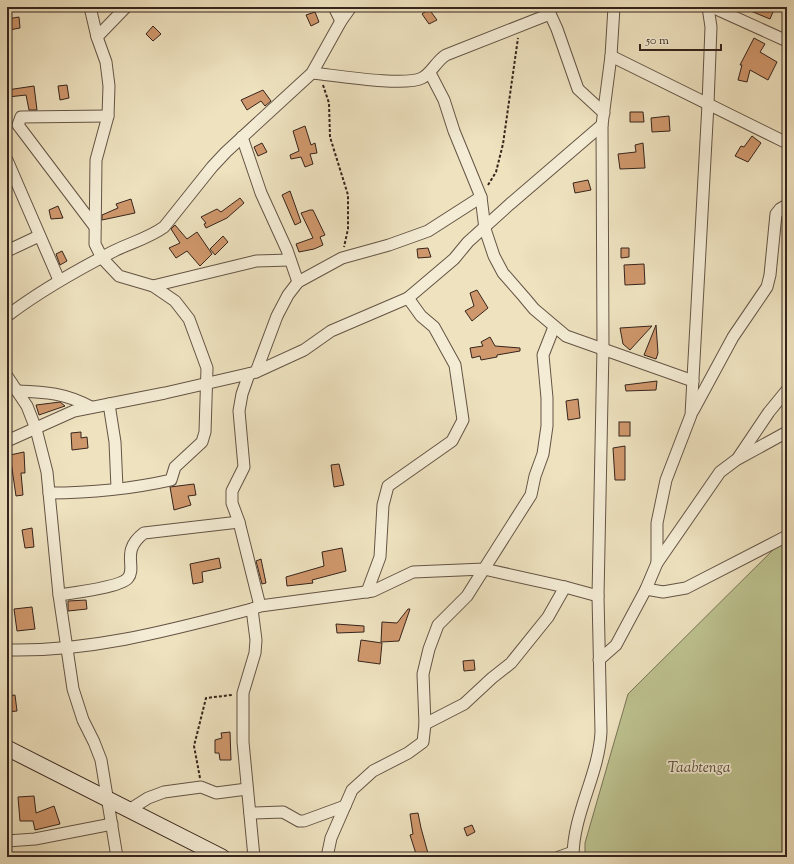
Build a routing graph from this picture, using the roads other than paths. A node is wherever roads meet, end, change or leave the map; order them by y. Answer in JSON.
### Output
{"nodes":[{"id":1,"x":90,"y":7,"type":"edge"},
{"id":2,"x":126,"y":7,"type":"edge"},
{"id":3,"x":334,"y":7,"type":"edge"},
{"id":4,"x":351,"y":7,"type":"edge"},
{"id":5,"x":614,"y":7,"type":"edge"},
{"id":6,"x":710,"y":7,"type":"edge"},
{"id":7,"x":548,"y":10,"type":"edge"},
{"id":8,"x":341,"y":21,"type":"junction"},
{"id":9,"x":97,"y":37,"type":"junction"},
{"id":10,"x":787,"y":41,"type":"edge"},
{"id":11,"x":611,"y":56,"type":"junction"},
{"id":12,"x":430,"y":73,"type":"junction"},
{"id":13,"x":317,"y":74,"type":"junction"},
{"id":14,"x":708,"y":104,"type":"junction"},
{"id":15,"x":604,"y":113,"type":"junction"},
{"id":16,"x":108,"y":116,"type":"junction"},
{"id":17,"x":602,"y":125,"type":"junction"},
{"id":18,"x":242,"y":137,"type":"junction"},
{"id":19,"x":787,"y":143,"type":"edge"},
{"id":20,"x":7,"y":160,"type":"edge"},
{"id":21,"x":481,"y":197,"type":"junction"},
{"id":22,"x":787,"y":205,"type":"edge"},
{"id":23,"x":95,"y":227,"type":"junction"},
{"id":24,"x":485,"y":229,"type":"junction"},
{"id":25,"x":39,"y":236,"type":"junction"},
{"id":26,"x":7,"y":251,"type":"edge"},
{"id":27,"x":102,"y":258,"type":"junction"},
{"id":28,"x":290,"y":260,"type":"junction"},
{"id":29,"x":59,"y":280,"type":"junction"},
{"id":30,"x":298,"y":282,"type":"junction"},
{"id":31,"x":153,"y":286,"type":"junction"},
{"id":32,"x":408,"y":298,"type":"junction"},
{"id":33,"x":7,"y":316,"type":"edge"},
{"id":34,"x":554,"y":327,"type":"junction"},
{"id":35,"x":603,"y":348,"type":"junction"},
{"id":36,"x":253,"y":373,"type":"junction"},
{"id":37,"x":7,"y":376,"type":"edge"},
{"id":38,"x":693,"y":381,"type":"junction"},
{"id":39,"x":207,"y":384,"type":"junction"},
{"id":40,"x":17,"y":390,"type":"junction"},
{"id":41,"x":787,"y":390,"type":"edge"},
{"id":42,"x":109,"y":404,"type":"junction"},
{"id":43,"x":91,"y":407,"type":"junction"},
{"id":44,"x":691,"y":415,"type":"junction"},
{"id":45,"x":36,"y":429,"type":"junction"},
{"id":46,"x":787,"y":432,"type":"edge"},
{"id":47,"x":7,"y":441,"type":"edge"},
{"id":48,"x":736,"y":460,"type":"junction"},
{"id":49,"x":117,"y":488,"type":"junction"},
{"id":50,"x":49,"y":493,"type":"junction"},
{"id":51,"x":239,"y":522,"type":"junction"},
{"id":52,"x":787,"y":536,"type":"edge"},
{"id":53,"x":657,"y":563,"type":"junction"},
{"id":54,"x":484,"y":569,"type":"junction"},
{"id":55,"x":565,"y":587,"type":"junction"},
{"id":56,"x":646,"y":589,"type":"junction"},
{"id":57,"x":367,"y":592,"type":"junction"},
{"id":58,"x":59,"y":595,"type":"junction"},
{"id":59,"x":598,"y":596,"type":"junction"},
{"id":60,"x":256,"y":607,"type":"junction"},
{"id":61,"x":67,"y":647,"type":"junction"},
{"id":62,"x":7,"y":650,"type":"edge"},
{"id":63,"x":599,"y":660,"type":"junction"},
{"id":64,"x":425,"y":724,"type":"junction"},
{"id":65,"x":7,"y":748,"type":"edge"},
{"id":66,"x":247,"y":789,"type":"junction"},
{"id":67,"x":108,"y":798,"type":"junction"},
{"id":68,"x":345,"y":806,"type":"junction"},
{"id":69,"x":129,"y":810,"type":"junction"},
{"id":70,"x":250,"y":813,"type":"junction"},
{"id":71,"x":112,"y":824,"type":"junction"},
{"id":72,"x":7,"y":841,"type":"edge"},
{"id":73,"x":573,"y":855,"type":"edge"},
{"id":74,"x":117,"y":857,"type":"edge"},
{"id":75,"x":222,"y":857,"type":"edge"},
{"id":76,"x":254,"y":857,"type":"edge"},
{"id":77,"x":326,"y":857,"type":"edge"},
{"id":78,"x":559,"y":857,"type":"edge"}],
"edges":[{"from":1,"to":9,"type":"street"},
{"from":2,"to":9,"type":"street"},
{"from":3,"to":8,"type":"street"},
{"from":4,"to":8,"type":"street"},
{"from":5,"to":11,"type":"street"},
{"from":6,"to":10,"type":"street"},
{"from":6,"to":14,"type":"street"},
{"from":7,"to":12,"type":"street"},
{"from":7,"to":15,"type":"street"},
{"from":8,"to":13,"type":"street"},
{"from":9,"to":16,"type":"street"},
{"from":11,"to":14,"type":"street"},
{"from":11,"to":15,"type":"street"},
{"from":12,"to":13,"type":"street"},
{"from":12,"to":21,"type":"street"},
{"from":13,"to":18,"type":"street"},
{"from":14,"to":19,"type":"street"},
{"from":14,"to":38,"type":"street"},
{"from":15,"to":17,"type":"street"},
{"from":16,"to":23,"type":"street"},
{"from":16,"to":23,"type":"street"},
{"from":17,"to":24,"type":"street"},
{"from":17,"to":35,"type":"street"},
{"from":18,"to":27,"type":"street"},
{"from":18,"to":28,"type":"street"},
{"from":20,"to":25,"type":"street"},
{"from":21,"to":24,"type":"street"},
{"from":21,"to":30,"type":"street"},
{"from":22,"to":44,"type":"street"},
{"from":23,"to":27,"type":"street"},
{"from":24,"to":32,"type":"street"},
{"from":24,"to":34,"type":"street"},
{"from":25,"to":26,"type":"street"},
{"from":25,"to":29,"type":"street"},
{"from":27,"to":29,"type":"street"},
{"from":27,"to":31,"type":"street"},
{"from":28,"to":30,"type":"street"},
{"from":28,"to":31,"type":"street"},
{"from":29,"to":33,"type":"street"},
{"from":30,"to":36,"type":"street"},
{"from":31,"to":39,"type":"street"},
{"from":32,"to":36,"type":"street"},
{"from":32,"to":57,"type":"street"},
{"from":34,"to":35,"type":"street"},
{"from":34,"to":54,"type":"street"},
{"from":35,"to":38,"type":"street"},
{"from":35,"to":59,"type":"street"},
{"from":36,"to":39,"type":"street"},
{"from":36,"to":51,"type":"street"},
{"from":37,"to":40,"type":"street"},
{"from":38,"to":44,"type":"street"},
{"from":39,"to":42,"type":"street"},
{"from":39,"to":49,"type":"street"},
{"from":40,"to":43,"type":"street"},
{"from":40,"to":45,"type":"street"},
{"from":41,"to":48,"type":"street"},
{"from":42,"to":43,"type":"street"},
{"from":42,"to":49,"type":"street"},
{"from":43,"to":45,"type":"street"},
{"from":44,"to":53,"type":"street"},
{"from":45,"to":47,"type":"street"},
{"from":45,"to":50,"type":"street"},
{"from":46,"to":48,"type":"street"},
{"from":48,"to":53,"type":"street"},
{"from":49,"to":50,"type":"street"},
{"from":50,"to":58,"type":"street"},
{"from":51,"to":58,"type":"street"},
{"from":51,"to":60,"type":"street"},
{"from":52,"to":56,"type":"street"},
{"from":53,"to":56,"type":"street"},
{"from":54,"to":55,"type":"street"},
{"from":54,"to":57,"type":"street"},
{"from":54,"to":64,"type":"street"},
{"from":55,"to":59,"type":"street"},
{"from":55,"to":64,"type":"street"},
{"from":56,"to":63,"type":"street"},
{"from":57,"to":60,"type":"street"},
{"from":58,"to":61,"type":"street"},
{"from":59,"to":63,"type":"street"},
{"from":60,"to":61,"type":"street"},
{"from":60,"to":66,"type":"street"},
{"from":61,"to":62,"type":"street"},
{"from":61,"to":67,"type":"street"},
{"from":63,"to":73,"type":"street"},
{"from":64,"to":68,"type":"street"},
{"from":65,"to":67,"type":"street"},
{"from":66,"to":69,"type":"street"},
{"from":66,"to":70,"type":"street"},
{"from":67,"to":69,"type":"street"},
{"from":67,"to":71,"type":"street"},
{"from":68,"to":70,"type":"street"},
{"from":68,"to":77,"type":"street"},
{"from":69,"to":75,"type":"street"},
{"from":70,"to":76,"type":"street"},
{"from":71,"to":72,"type":"street"},
{"from":71,"to":74,"type":"street"},
{"from":73,"to":78,"type":"street"}]}
